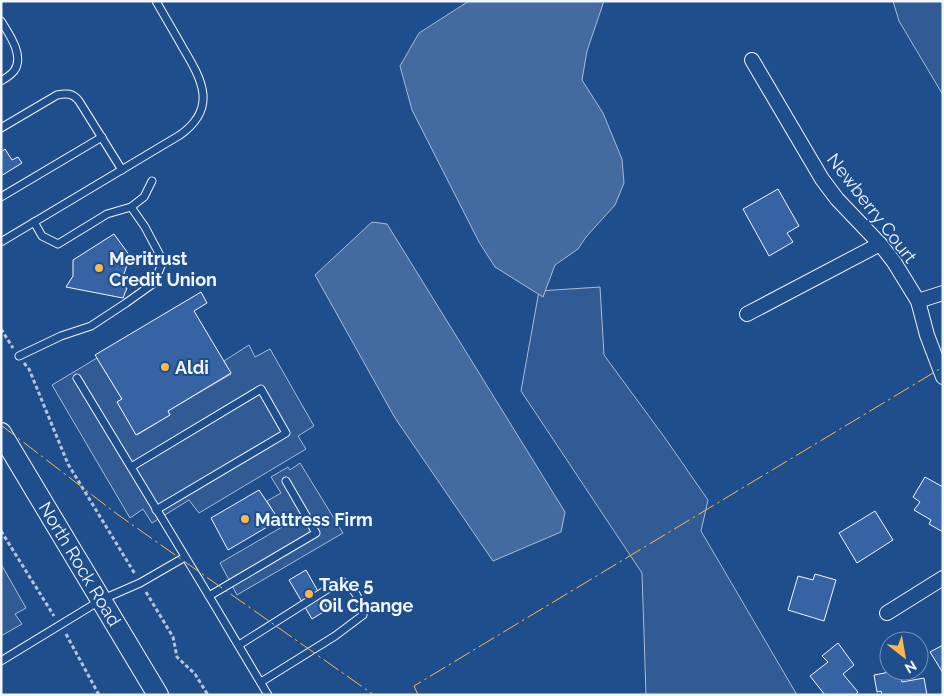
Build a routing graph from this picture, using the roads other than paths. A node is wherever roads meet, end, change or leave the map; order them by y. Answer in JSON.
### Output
{"nodes":[{"id":1,"x":156,"y":1,"type":"edge"},
{"id":2,"x":1,"y":21,"type":"edge"},
{"id":3,"x":752,"y":60,"type":"dead end"},
{"id":4,"x":1,"y":81,"type":"edge"},
{"id":5,"x":1,"y":128,"type":"edge"},
{"id":6,"x":102,"y":137,"type":"junction"},
{"id":7,"x":122,"y":170,"type":"junction"},
{"id":8,"x":152,"y":182,"type":"dead end"},
{"id":9,"x":1,"y":197,"type":"edge"},
{"id":10,"x":131,"y":207,"type":"junction"},
{"id":11,"x":34,"y":222,"type":"junction"},
{"id":12,"x":1,"y":242,"type":"edge"},
{"id":13,"x":880,"y":244,"type":"junction"},
{"id":14,"x":943,"y":293,"type":"edge"},
{"id":15,"x":918,"y":301,"type":"junction"},
{"id":16,"x":747,"y":314,"type":"dead end"},
{"id":17,"x":19,"y":356,"type":"road end"},
{"id":18,"x":943,"y":377,"type":"edge"},
{"id":19,"x":77,"y":378,"type":"dead end"},
{"id":20,"x":1,"y":433,"type":"edge"},
{"id":21,"x":130,"y":467,"type":"junction"},
{"id":22,"x":286,"y":482,"type":"dead end"},
{"id":23,"x":156,"y":510,"type":"junction"},
{"id":24,"x":185,"y":557,"type":"junction"},
{"id":25,"x":943,"y":578,"type":"edge"},
{"id":26,"x":209,"y":596,"type":"junction"},
{"id":27,"x":101,"y":600,"type":"junction"},
{"id":28,"x":888,"y":613,"type":"dead end"},
{"id":29,"x":239,"y":645,"type":"junction"},
{"id":30,"x":1,"y":661,"type":"edge"},
{"id":31,"x":261,"y":682,"type":"junction"},
{"id":32,"x":158,"y":695,"type":"edge"},
{"id":33,"x":268,"y":695,"type":"edge"}],
"edges":[{"from":1,"to":7,"type":"lane"},
{"from":2,"to":4,"type":"lane"},
{"from":3,"to":13,"type":"street","name":"Newberry Court"},
{"from":5,"to":6,"type":"lane"},
{"from":6,"to":7,"type":"lane"},
{"from":6,"to":9,"type":"lane"},
{"from":7,"to":11,"type":"lane"},
{"from":8,"to":10,"type":"lane"},
{"from":10,"to":11,"type":"lane"},
{"from":10,"to":17,"type":"lane"},
{"from":11,"to":12,"type":"lane"},
{"from":13,"to":15,"type":"street","name":"Newberry Court"},
{"from":13,"to":16,"type":"street"},
{"from":14,"to":15,"type":"street"},
{"from":15,"to":18,"type":"street","name":"Newberry Court"},
{"from":19,"to":21,"type":"lane"},
{"from":20,"to":27,"type":"main road","name":"North Rock Road"},
{"from":21,"to":23,"type":"lane"},
{"from":21,"to":23,"type":"lane"},
{"from":22,"to":26,"type":"lane"},
{"from":23,"to":24,"type":"lane"},
{"from":24,"to":26,"type":"lane"},
{"from":24,"to":27,"type":"lane"},
{"from":25,"to":28,"type":"street"},
{"from":26,"to":29,"type":"lane"},
{"from":27,"to":30,"type":"lane"},
{"from":27,"to":32,"type":"main road","name":"North Rock Road"},
{"from":29,"to":31,"type":"lane"},
{"from":29,"to":31,"type":"lane"},
{"from":31,"to":33,"type":"lane"}]}
